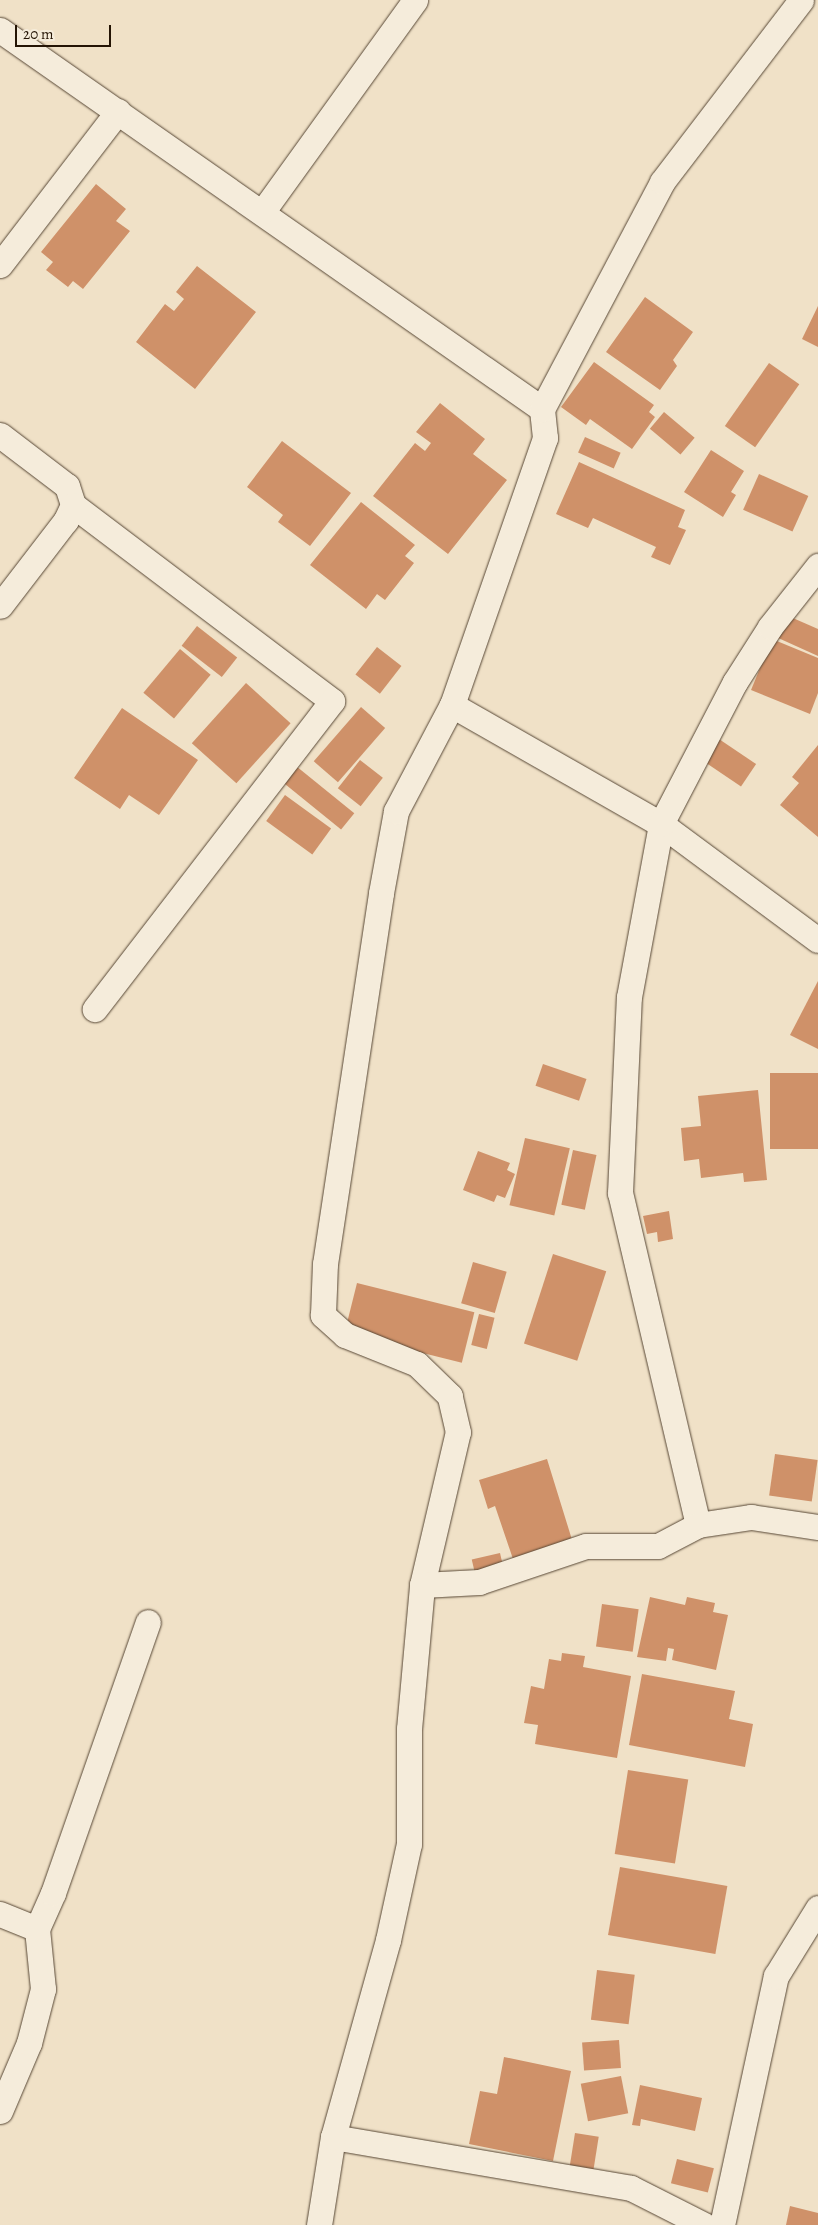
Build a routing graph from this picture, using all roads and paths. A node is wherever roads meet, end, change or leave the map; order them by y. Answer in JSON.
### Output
{"nodes":[{"id":1,"x":415,"y":0,"type":"edge"},
{"id":2,"x":801,"y":0,"type":"edge"},
{"id":3,"x":0,"y":30,"type":"edge"},
{"id":4,"x":118,"y":111,"type":"junction"},
{"id":5,"x":263,"y":211,"type":"junction"},
{"id":6,"x":0,"y":265,"type":"edge"},
{"id":7,"x":542,"y":408,"type":"junction"},
{"id":8,"x":0,"y":435,"type":"edge"},
{"id":9,"x":73,"y":505,"type":"junction"},
{"id":10,"x":818,"y":566,"type":"edge"},
{"id":11,"x":0,"y":606,"type":"edge"},
{"id":12,"x":452,"y":705,"type":"junction"},
{"id":13,"x":661,"y":824,"type":"junction"},
{"id":14,"x":818,"y":940,"type":"edge"},
{"id":15,"x":96,"y":1009,"type":"dead end"},
{"id":16,"x":698,"y":1525,"type":"junction"},
{"id":17,"x":818,"y":1527,"type":"edge"},
{"id":18,"x":422,"y":1585,"type":"junction"},
{"id":19,"x":148,"y":1622,"type":"dead end"},
{"id":20,"x":818,"y":1908,"type":"edge"},
{"id":21,"x":0,"y":1914,"type":"edge"},
{"id":22,"x":37,"y":1929,"type":"junction"},
{"id":23,"x":0,"y":2111,"type":"edge"},
{"id":24,"x":332,"y":2137,"type":"junction"},
{"id":25,"x":319,"y":2225,"type":"edge"},
{"id":26,"x":704,"y":2225,"type":"edge"},
{"id":27,"x":722,"y":2225,"type":"edge"}],
"edges":[{"from":1,"to":5,"type":"street"},
{"from":2,"to":7,"type":"street"},
{"from":3,"to":4,"type":"street"},
{"from":4,"to":5,"type":"street"},
{"from":4,"to":6,"type":"street"},
{"from":5,"to":7,"type":"street"},
{"from":7,"to":12,"type":"street"},
{"from":8,"to":9,"type":"street"},
{"from":9,"to":11,"type":"street"},
{"from":9,"to":15,"type":"street"},
{"from":10,"to":13,"type":"street"},
{"from":12,"to":13,"type":"street"},
{"from":12,"to":18,"type":"street"},
{"from":13,"to":14,"type":"street"},
{"from":13,"to":16,"type":"street"},
{"from":16,"to":17,"type":"street"},
{"from":16,"to":18,"type":"street"},
{"from":18,"to":24,"type":"street"},
{"from":19,"to":22,"type":"street"},
{"from":20,"to":27,"type":"street"},
{"from":21,"to":22,"type":"street"},
{"from":22,"to":23,"type":"street"},
{"from":24,"to":25,"type":"street"},
{"from":24,"to":26,"type":"street"}]}
